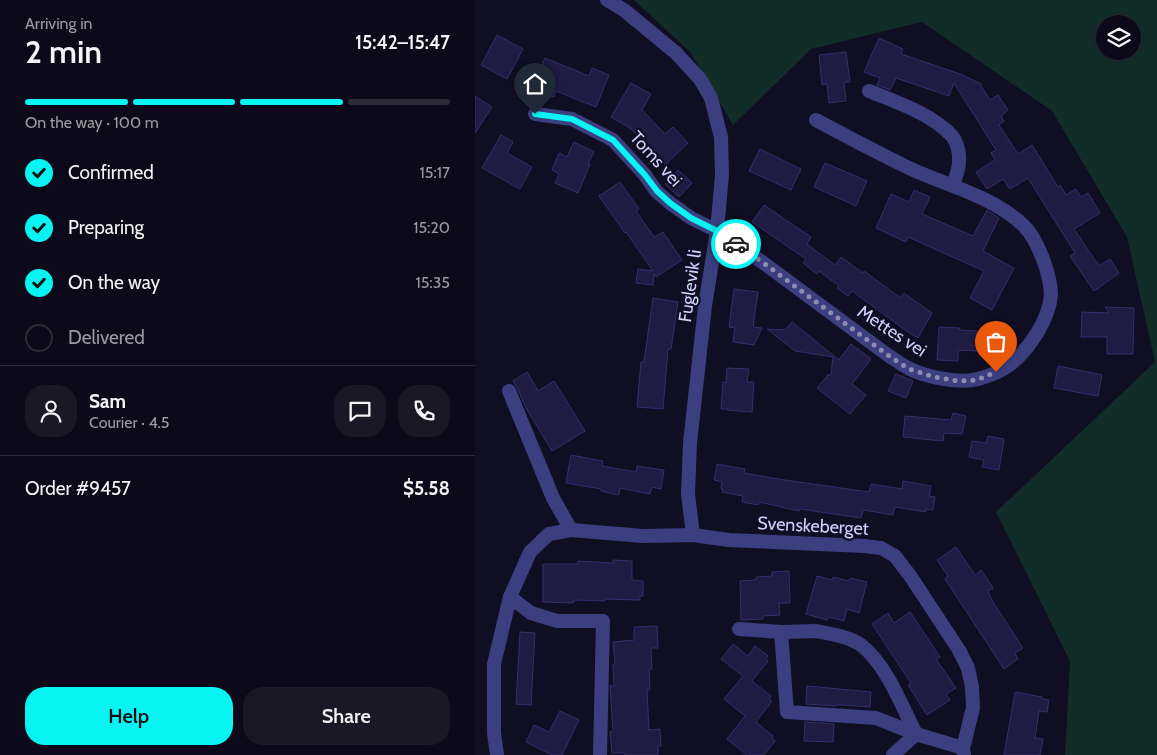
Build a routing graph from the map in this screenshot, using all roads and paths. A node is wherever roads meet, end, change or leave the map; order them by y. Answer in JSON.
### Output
{"nodes":[{"id":1,"x":607,"y":0,"type":"edge"},
{"id":2,"x":869,"y":91,"type":"dead end"},
{"id":3,"x":535,"y":114,"type":"dead end"},
{"id":4,"x":816,"y":120,"type":"dead end"},
{"id":5,"x":953,"y":185,"type":"junction"},
{"id":6,"x":717,"y":231,"type":"junction"},
{"id":7,"x":509,"y":391,"type":"dead end"},
{"id":8,"x":571,"y":530,"type":"junction"},
{"id":9,"x":693,"y":535,"type":"junction"},
{"id":10,"x":510,"y":597,"type":"junction"},
{"id":11,"x":739,"y":629,"type":"dead end"},
{"id":12,"x":781,"y":632,"type":"junction"},
{"id":13,"x":916,"y":734,"type":"junction"},
{"id":14,"x":963,"y":752,"type":"edge"},
{"id":15,"x":497,"y":755,"type":"edge"},
{"id":16,"x":600,"y":755,"type":"edge"},
{"id":17,"x":893,"y":755,"type":"edge"}],
"edges":[{"from":1,"to":6,"type":"street","name":"Fuglevik li"},
{"from":2,"to":5,"type":"street"},
{"from":3,"to":6,"type":"street","name":"Toms vei"},
{"from":4,"to":5,"type":"street","name":"Mettes vei"},
{"from":5,"to":6,"type":"street","name":"Mettes vei"},
{"from":6,"to":9,"type":"street","name":"Fuglevik li"},
{"from":7,"to":8,"type":"street"},
{"from":8,"to":9,"type":"street","name":"Svenskeberget"},
{"from":8,"to":10,"type":"street","name":"Svenskeberget"},
{"from":9,"to":14,"type":"street","name":"Svenskeberget"},
{"from":10,"to":15,"type":"street","name":"Svenskeberget"},
{"from":10,"to":16,"type":"street"},
{"from":11,"to":12,"type":"street"},
{"from":12,"to":13,"type":"street"},
{"from":12,"to":13,"type":"street","name":"Svenskeberget"},
{"from":13,"to":14,"type":"street","name":"Svenskeberget"},
{"from":13,"to":17,"type":"street"}]}
